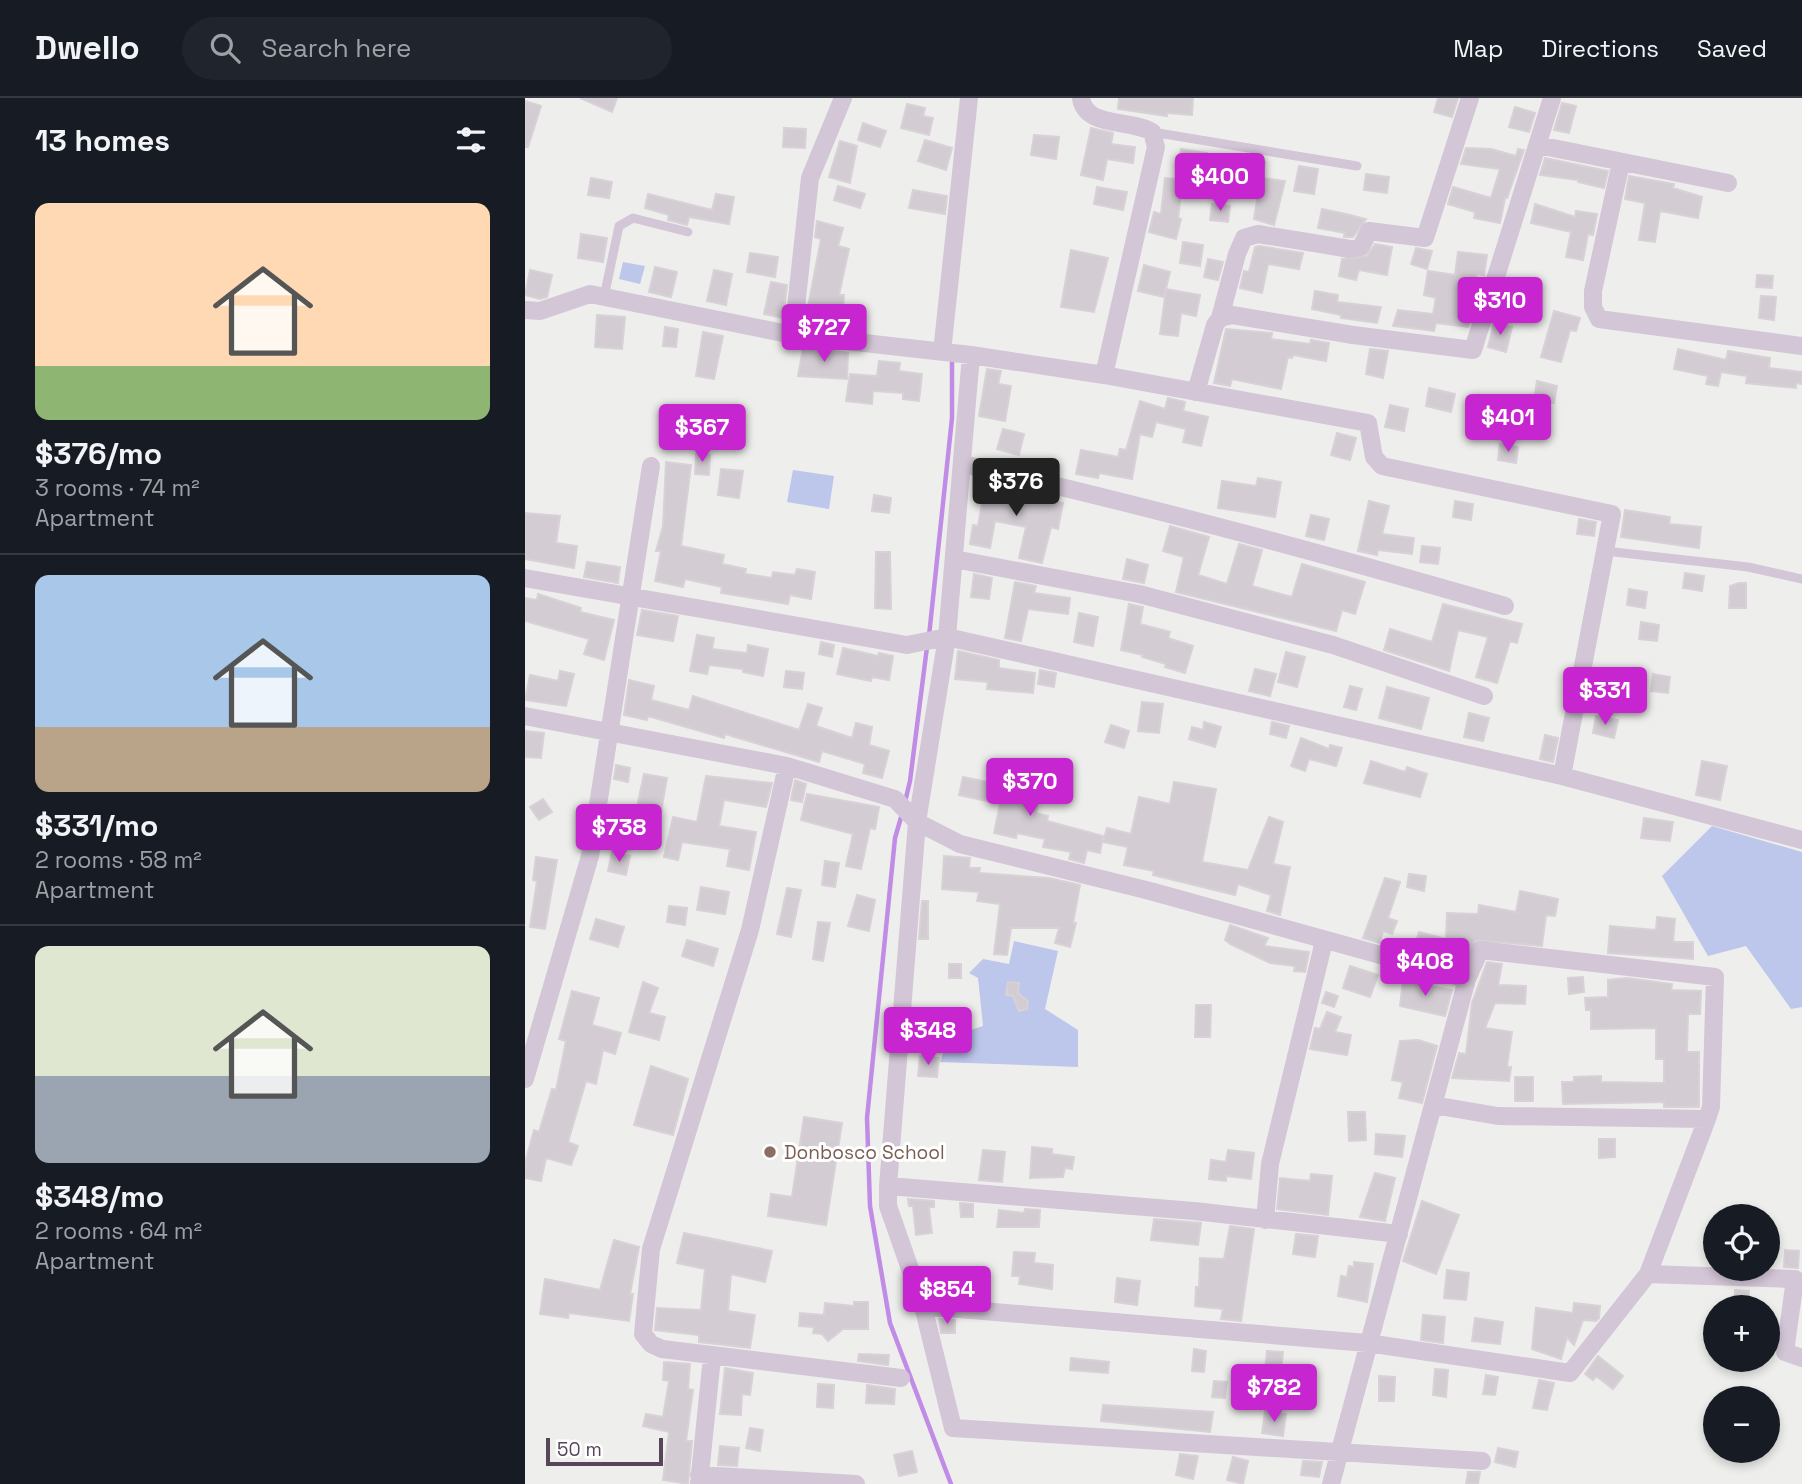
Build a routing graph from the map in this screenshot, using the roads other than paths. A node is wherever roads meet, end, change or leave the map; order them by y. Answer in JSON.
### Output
{"nodes":[{"id":1,"x":843,"y":98,"type":"edge"},
{"id":2,"x":969,"y":98,"type":"edge"},
{"id":3,"x":1081,"y":98,"type":"edge"},
{"id":4,"x":1470,"y":98,"type":"edge"},
{"id":5,"x":1552,"y":98,"type":"edge"},
{"id":6,"x":1152,"y":132,"type":"junction"},
{"id":7,"x":1538,"y":145,"type":"junction"},
{"id":8,"x":1621,"y":162,"type":"junction"},
{"id":9,"x":1357,"y":166,"type":"dead end"},
{"id":10,"x":1728,"y":183,"type":"dead end"},
{"id":11,"x":688,"y":232,"type":"dead end"},
{"id":12,"x":604,"y":297,"type":"junction"},
{"id":13,"x":525,"y":310,"type":"edge"},
{"id":14,"x":1220,"y":318,"type":"junction"},
{"id":15,"x":793,"y":335,"type":"junction"},
{"id":16,"x":1802,"y":345,"type":"edge"},
{"id":17,"x":942,"y":352,"type":"junction"},
{"id":18,"x":971,"y":355,"type":"junction"},
{"id":19,"x":1104,"y":375,"type":"junction"},
{"id":20,"x":1196,"y":392,"type":"junction"},
{"id":21,"x":963,"y":464,"type":"junction"},
{"id":22,"x":650,"y":466,"type":"dead end"},
{"id":23,"x":1605,"y":551,"type":"junction"},
{"id":24,"x":954,"y":559,"type":"junction"},
{"id":25,"x":525,"y":578,"type":"edge"},
{"id":26,"x":1802,"y":579,"type":"edge"},
{"id":27,"x":630,"y":597,"type":"junction"},
{"id":28,"x":1505,"y":606,"type":"dead end"},
{"id":29,"x":947,"y":637,"type":"junction"},
{"id":30,"x":1485,"y":696,"type":"dead end"},
{"id":31,"x":525,"y":716,"type":"edge"},
{"id":32,"x":608,"y":731,"type":"junction"},
{"id":33,"x":787,"y":766,"type":"junction"},
{"id":34,"x":1562,"y":776,"type":"junction"},
{"id":35,"x":917,"y":822,"type":"junction"},
{"id":36,"x":1802,"y":840,"type":"edge"},
{"id":37,"x":1324,"y":941,"type":"junction"},
{"id":38,"x":1467,"y":979,"type":"junction"},
{"id":39,"x":525,"y":1079,"type":"edge"},
{"id":40,"x":1433,"y":1105,"type":"junction"},
{"id":41,"x":1707,"y":1119,"type":"junction"},
{"id":42,"x":888,"y":1186,"type":"junction"},
{"id":43,"x":1265,"y":1220,"type":"junction"},
{"id":44,"x":1399,"y":1234,"type":"junction"},
{"id":45,"x":1648,"y":1274,"type":"junction"},
{"id":46,"x":923,"y":1306,"type":"junction"},
{"id":47,"x":1367,"y":1343,"type":"junction"},
{"id":48,"x":712,"y":1357,"type":"junction"},
{"id":49,"x":1802,"y":1358,"type":"edge"},
{"id":50,"x":901,"y":1378,"type":"dead end"},
{"id":51,"x":1339,"y":1452,"type":"junction"},
{"id":52,"x":1482,"y":1461,"type":"dead end"},
{"id":53,"x":699,"y":1480,"type":"edge"},
{"id":54,"x":856,"y":1484,"type":"edge"},
{"id":55,"x":1331,"y":1484,"type":"edge"}],
"edges":[{"from":1,"to":15,"type":"street"},
{"from":2,"to":17,"type":"street"},
{"from":3,"to":6,"type":"street"},
{"from":4,"to":14,"type":"street"},
{"from":5,"to":7,"type":"street"},
{"from":6,"to":9,"type":"lane"},
{"from":6,"to":19,"type":"street"},
{"from":7,"to":8,"type":"street"},
{"from":7,"to":14,"type":"street"},
{"from":8,"to":10,"type":"street"},
{"from":8,"to":16,"type":"street"},
{"from":11,"to":12,"type":"lane"},
{"from":12,"to":13,"type":"street"},
{"from":12,"to":15,"type":"street"},
{"from":14,"to":20,"type":"street"},
{"from":15,"to":17,"type":"street"},
{"from":17,"to":18,"type":"street"},
{"from":18,"to":19,"type":"street"},
{"from":18,"to":21,"type":"street"},
{"from":19,"to":20,"type":"street"},
{"from":20,"to":23,"type":"street"},
{"from":21,"to":24,"type":"street"},
{"from":21,"to":28,"type":"street"},
{"from":22,"to":27,"type":"street"},
{"from":23,"to":26,"type":"lane"},
{"from":23,"to":34,"type":"street"},
{"from":24,"to":29,"type":"street"},
{"from":24,"to":30,"type":"street"},
{"from":25,"to":27,"type":"street"},
{"from":27,"to":29,"type":"street"},
{"from":27,"to":32,"type":"street"},
{"from":29,"to":34,"type":"street"},
{"from":29,"to":35,"type":"street"},
{"from":31,"to":32,"type":"street"},
{"from":32,"to":33,"type":"street"},
{"from":32,"to":39,"type":"street"},
{"from":33,"to":35,"type":"street"},
{"from":33,"to":48,"type":"street"},
{"from":34,"to":36,"type":"street"},
{"from":35,"to":37,"type":"street"},
{"from":35,"to":42,"type":"street"},
{"from":37,"to":38,"type":"street"},
{"from":37,"to":43,"type":"street"},
{"from":38,"to":40,"type":"street"},
{"from":38,"to":41,"type":"street"},
{"from":40,"to":41,"type":"street"},
{"from":40,"to":44,"type":"street"},
{"from":41,"to":45,"type":"street"},
{"from":42,"to":43,"type":"street"},
{"from":42,"to":46,"type":"street"},
{"from":43,"to":44,"type":"street"},
{"from":44,"to":47,"type":"street"},
{"from":45,"to":47,"type":"street"},
{"from":45,"to":49,"type":"street"},
{"from":46,"to":47,"type":"street"},
{"from":46,"to":51,"type":"street"},
{"from":47,"to":51,"type":"street"},
{"from":48,"to":50,"type":"street"},
{"from":48,"to":53,"type":"street"},
{"from":51,"to":52,"type":"street"},
{"from":51,"to":55,"type":"street"},
{"from":53,"to":54,"type":"street"}]}
